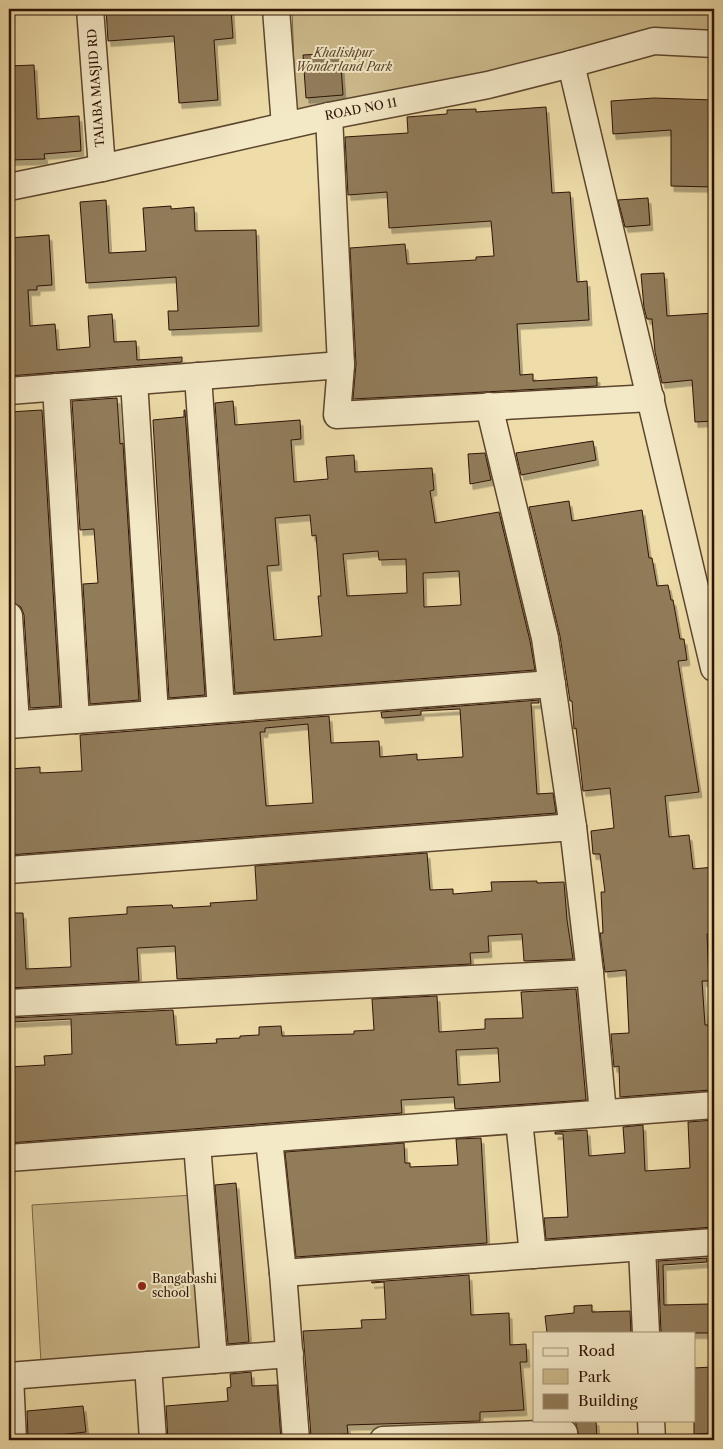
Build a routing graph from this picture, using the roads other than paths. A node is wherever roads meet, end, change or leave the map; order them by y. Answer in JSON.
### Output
{"nodes":[{"id":1,"x":90,"y":9,"type":"edge"},
{"id":2,"x":276,"y":9,"type":"edge"},
{"id":3,"x":714,"y":44,"type":"edge"},
{"id":4,"x":571,"y":64,"type":"junction"},
{"id":5,"x":329,"y":116,"type":"junction"},
{"id":6,"x":285,"y":126,"type":"junction"},
{"id":7,"x":102,"y":168,"type":"junction"},
{"id":8,"x":9,"y":187,"type":"edge"},
{"id":9,"x":341,"y":365,"type":"junction"},
{"id":10,"x":198,"y":376,"type":"junction"},
{"id":11,"x":134,"y":381,"type":"junction"},
{"id":12,"x":56,"y":387,"type":"junction"},
{"id":13,"x":9,"y":391,"type":"edge"},
{"id":14,"x":650,"y":398,"type":"junction"},
{"id":15,"x":489,"y":406,"type":"junction"},
{"id":16,"x":9,"y":616,"type":"edge"},
{"id":17,"x":714,"y":668,"type":"edge"},
{"id":18,"x":552,"y":684,"type":"junction"},
{"id":19,"x":221,"y":708,"type":"junction"},
{"id":20,"x":155,"y":714,"type":"junction"},
{"id":21,"x":76,"y":720,"type":"junction"},
{"id":22,"x":12,"y":724,"type":"edge"},
{"id":23,"x":573,"y":827,"type":"junction"},
{"id":24,"x":9,"y":870,"type":"edge"},
{"id":25,"x":590,"y":973,"type":"junction"},
{"id":26,"x":9,"y":1003,"type":"edge"},
{"id":27,"x":714,"y":1105,"type":"edge"},
{"id":28,"x":603,"y":1113,"type":"junction"},
{"id":29,"x":519,"y":1120,"type":"junction"},
{"id":30,"x":269,"y":1139,"type":"junction"},
{"id":31,"x":197,"y":1144,"type":"junction"},
{"id":32,"x":9,"y":1158,"type":"edge"},
{"id":33,"x":714,"y":1242,"type":"edge"},
{"id":34,"x":642,"y":1248,"type":"junction"},
{"id":35,"x":534,"y":1255,"type":"junction"},
{"id":36,"x":283,"y":1273,"type":"junction"},
{"id":37,"x":646,"y":1332,"type":"edge"},
{"id":38,"x":290,"y":1354,"type":"junction"},
{"id":39,"x":214,"y":1360,"type":"junction"},
{"id":40,"x":148,"y":1365,"type":"junction"},
{"id":41,"x":9,"y":1376,"type":"edge"},
{"id":42,"x":651,"y":1422,"type":"edge"},
{"id":43,"x":503,"y":1438,"type":"edge"},
{"id":44,"x":14,"y":1440,"type":"edge"},
{"id":45,"x":153,"y":1440,"type":"edge"},
{"id":46,"x":296,"y":1440,"type":"edge"},
{"id":47,"x":383,"y":1440,"type":"edge"},
{"id":48,"x":565,"y":1440,"type":"edge"},
{"id":49,"x":652,"y":1440,"type":"edge"}],
"edges":[{"from":1,"to":7,"type":"street","name":"TAIABA MASJID RD"},
{"from":2,"to":6,"type":"street"},
{"from":3,"to":4,"type":"street","name":"ROAD NO 11"},
{"from":4,"to":5,"type":"street","name":"ROAD NO 11"},
{"from":4,"to":14,"type":"street"},
{"from":5,"to":6,"type":"street","name":"ROAD NO 11"},
{"from":5,"to":9,"type":"street"},
{"from":6,"to":7,"type":"street","name":"ROAD NO 11"},
{"from":7,"to":8,"type":"street","name":"ROAD NO 11"},
{"from":9,"to":10,"type":"street"},
{"from":9,"to":15,"type":"street"},
{"from":10,"to":11,"type":"street"},
{"from":10,"to":19,"type":"street"},
{"from":11,"to":12,"type":"street"},
{"from":11,"to":20,"type":"street"},
{"from":12,"to":13,"type":"street"},
{"from":12,"to":21,"type":"street"},
{"from":14,"to":15,"type":"street"},
{"from":14,"to":17,"type":"street"},
{"from":15,"to":18,"type":"street"},
{"from":16,"to":22,"type":"street"},
{"from":18,"to":19,"type":"street"},
{"from":18,"to":23,"type":"street"},
{"from":19,"to":20,"type":"street"},
{"from":20,"to":21,"type":"street"},
{"from":21,"to":22,"type":"street"},
{"from":23,"to":24,"type":"street"},
{"from":23,"to":25,"type":"street"},
{"from":25,"to":26,"type":"street"},
{"from":25,"to":28,"type":"street"},
{"from":27,"to":28,"type":"street"},
{"from":28,"to":29,"type":"street"},
{"from":29,"to":30,"type":"street"},
{"from":29,"to":35,"type":"street"},
{"from":30,"to":31,"type":"street"},
{"from":30,"to":36,"type":"street"},
{"from":31,"to":32,"type":"street"},
{"from":31,"to":39,"type":"street"},
{"from":33,"to":34,"type":"street"},
{"from":34,"to":35,"type":"street"},
{"from":34,"to":37,"type":"street"},
{"from":35,"to":36,"type":"street"},
{"from":36,"to":38,"type":"street"},
{"from":38,"to":39,"type":"street"},
{"from":38,"to":46,"type":"street"},
{"from":39,"to":40,"type":"street"},
{"from":40,"to":41,"type":"street"},
{"from":40,"to":45,"type":"street"},
{"from":41,"to":44,"type":"street"},
{"from":42,"to":49,"type":"street"},
{"from":43,"to":47,"type":"street"},
{"from":43,"to":48,"type":"street"}]}
